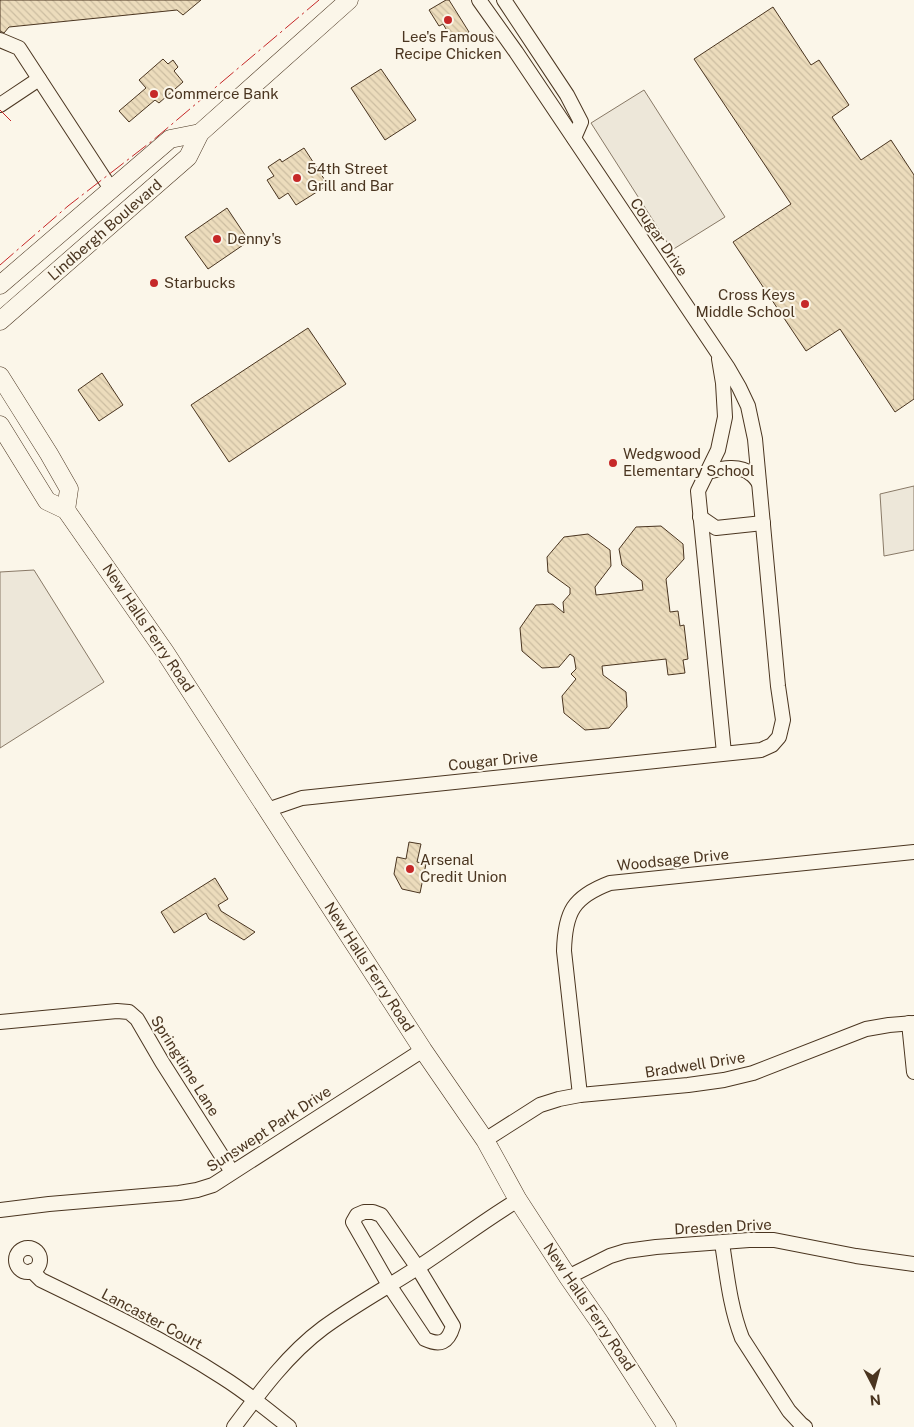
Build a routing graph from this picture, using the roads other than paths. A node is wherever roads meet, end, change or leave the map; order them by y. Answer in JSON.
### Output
{"nodes":[{"id":1,"x":349,"y":0,"type":"edge"},
{"id":2,"x":479,"y":0,"type":"edge"},
{"id":3,"x":504,"y":0,"type":"edge"},
{"id":4,"x":0,"y":40,"type":"edge"},
{"id":5,"x":38,"y":79,"type":"junction"},
{"id":6,"x":0,"y":105,"type":"edge"},
{"id":7,"x":200,"y":133,"type":"junction"},
{"id":8,"x":574,"y":138,"type":"junction"},
{"id":9,"x":111,"y":189,"type":"junction"},
{"id":10,"x":0,"y":285,"type":"edge"},
{"id":11,"x":0,"y":321,"type":"edge"},
{"id":12,"x":718,"y":353,"type":"junction"},
{"id":13,"x":0,"y":376,"type":"edge"},
{"id":14,"x":0,"y":425,"type":"edge"},
{"id":15,"x":707,"y":472,"type":"junction"},
{"id":16,"x":759,"y":483,"type":"junction"},
{"id":17,"x":66,"y":510,"type":"junction"},
{"id":18,"x":700,"y":517,"type":"junction"},
{"id":19,"x":763,"y":523,"type":"junction"},
{"id":20,"x":724,"y":753,"type":"junction"},
{"id":21,"x":267,"y":810,"type":"junction"},
{"id":22,"x":914,"y":852,"type":"edge"},
{"id":23,"x":0,"y":1022,"type":"edge"},
{"id":24,"x":912,"y":1023,"type":"edge"},
{"id":25,"x":423,"y":1050,"type":"junction"},
{"id":26,"x":914,"y":1072,"type":"edge"},
{"id":27,"x":580,"y":1095,"type":"junction"},
{"id":28,"x":485,"y":1140,"type":"junction"},
{"id":29,"x":232,"y":1172,"type":"junction"},
{"id":30,"x":518,"y":1200,"type":"junction"},
{"id":31,"x":0,"y":1210,"type":"edge"},
{"id":32,"x":722,"y":1243,"type":"junction"},
{"id":33,"x":914,"y":1264,"type":"edge"},
{"id":34,"x":418,"y":1268,"type":"junction"},
{"id":35,"x":32,"y":1271,"type":"dead end"},
{"id":36,"x":568,"y":1277,"type":"junction"},
{"id":37,"x":389,"y":1285,"type":"junction"},
{"id":38,"x":254,"y":1399,"type":"junction"},
{"id":39,"x":234,"y":1427,"type":"edge"},
{"id":40,"x":289,"y":1427,"type":"edge"},
{"id":41,"x":667,"y":1427,"type":"edge"},
{"id":42,"x":805,"y":1427,"type":"edge"}],
"edges":[{"from":1,"to":7,"type":"main road","name":"Lindbergh Boulevard"},
{"from":2,"to":8,"type":"street","name":"Cougar Drive"},
{"from":3,"to":8,"type":"street"},
{"from":4,"to":5,"type":"street"},
{"from":5,"to":6,"type":"street"},
{"from":5,"to":9,"type":"street"},
{"from":7,"to":9,"type":"main road","name":"Lindbergh Boulevard"},
{"from":7,"to":11,"type":"main road","name":"Lindbergh Boulevard"},
{"from":8,"to":12,"type":"street","name":"Cougar Drive"},
{"from":9,"to":10,"type":"main road","name":"Lindbergh Boulevard"},
{"from":12,"to":15,"type":"street","name":"Cougar Drive"},
{"from":12,"to":16,"type":"street","name":"Cougar Drive"},
{"from":13,"to":17,"type":"main road"},
{"from":14,"to":17,"type":"main road","name":"New Halls Ferry Road"},
{"from":15,"to":16,"type":"street"},
{"from":15,"to":18,"type":"street","name":"Cougar Drive"},
{"from":16,"to":19,"type":"street","name":"Cougar Drive"},
{"from":17,"to":21,"type":"main road","name":"New Halls Ferry Road"},
{"from":18,"to":19,"type":"street"},
{"from":18,"to":20,"type":"street","name":"Cougar Drive"},
{"from":19,"to":20,"type":"street","name":"Cougar Drive"},
{"from":20,"to":21,"type":"street","name":"Cougar Drive"},
{"from":21,"to":25,"type":"main road","name":"New Halls Ferry Road"},
{"from":22,"to":27,"type":"street","name":"Woodsage Drive"},
{"from":23,"to":29,"type":"street","name":"Springtime Lane"},
{"from":24,"to":26,"type":"street"},
{"from":24,"to":27,"type":"street","name":"Bradwell Drive"},
{"from":25,"to":28,"type":"main road","name":"New Halls Ferry Road"},
{"from":25,"to":29,"type":"street","name":"Sunswept Park Drive"},
{"from":27,"to":28,"type":"street","name":"Bradwell Drive"},
{"from":28,"to":30,"type":"main road","name":"New Halls Ferry Road"},
{"from":29,"to":31,"type":"street","name":"Sunswept Park Drive"},
{"from":30,"to":34,"type":"street"},
{"from":30,"to":36,"type":"main road","name":"New Halls Ferry Road"},
{"from":32,"to":33,"type":"street","name":"Dresden Drive"},
{"from":32,"to":36,"type":"street","name":"Dresden Drive"},
{"from":32,"to":42,"type":"street"},
{"from":34,"to":37,"type":"street"},
{"from":34,"to":37,"type":"street"},
{"from":34,"to":37,"type":"street"},
{"from":35,"to":38,"type":"street","name":"Lancaster Court"},
{"from":36,"to":41,"type":"main road","name":"New Halls Ferry Road"},
{"from":37,"to":38,"type":"street"},
{"from":38,"to":39,"type":"street"},
{"from":38,"to":40,"type":"street","name":"Lancaster Court"}]}
